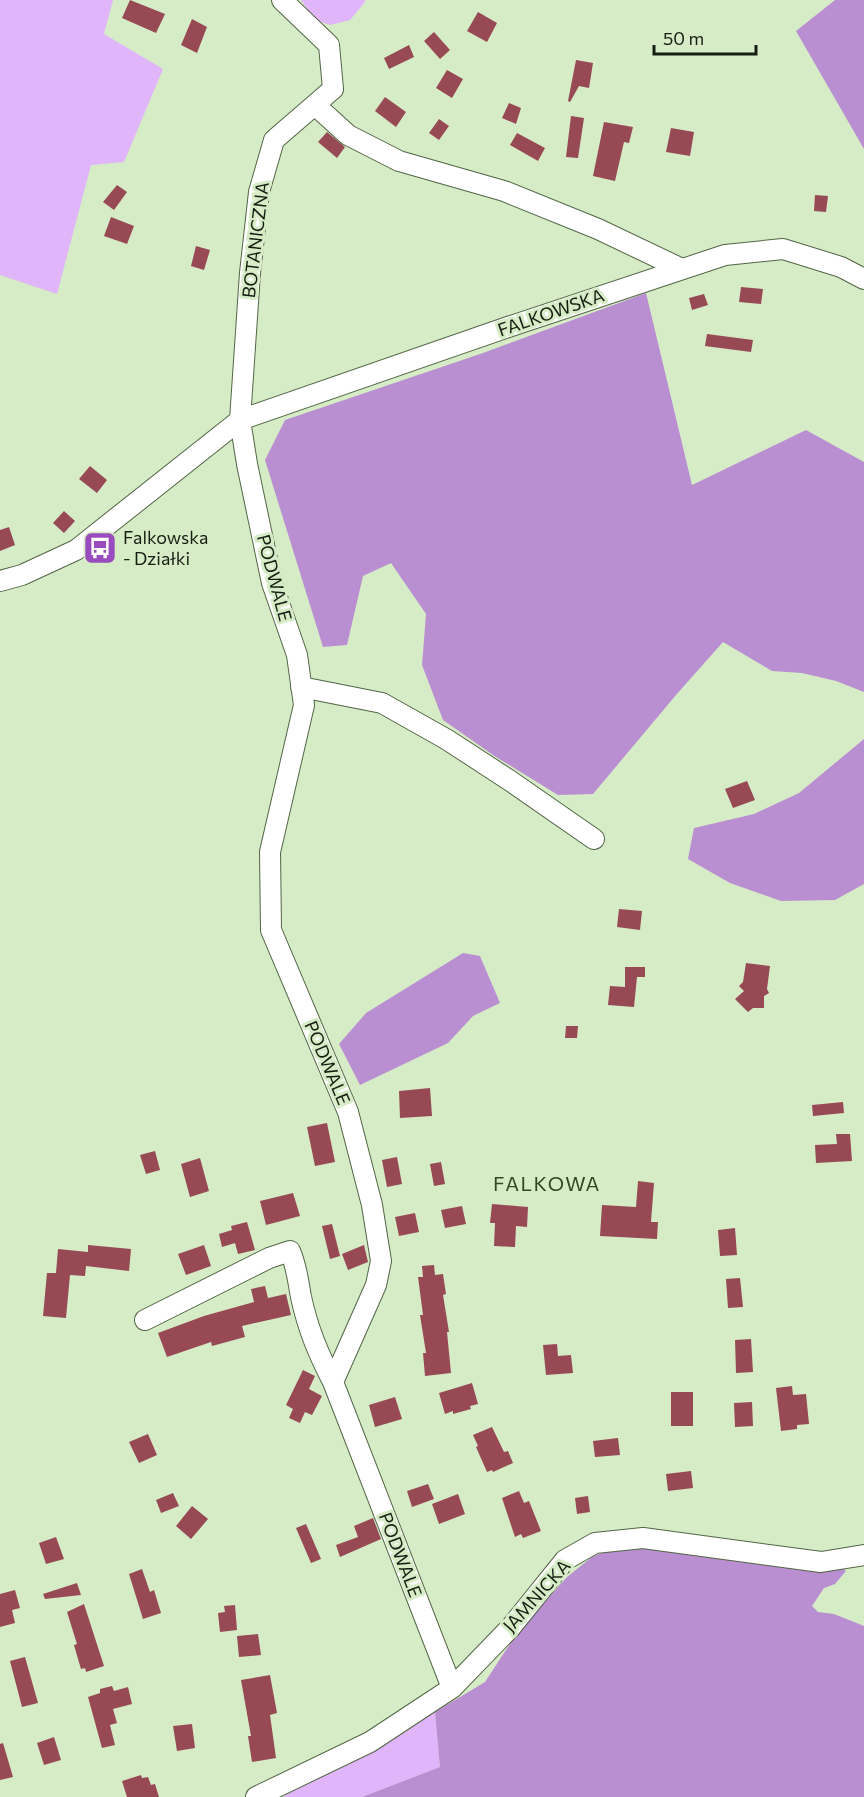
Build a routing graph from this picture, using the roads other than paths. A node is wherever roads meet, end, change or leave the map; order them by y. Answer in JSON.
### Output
{"nodes":[{"id":1,"x":282,"y":0,"type":"edge"},
{"id":2,"x":315,"y":105,"type":"junction"},
{"id":3,"x":682,"y":269,"type":"junction"},
{"id":4,"x":864,"y":279,"type":"edge"},
{"id":5,"x":240,"y":420,"type":"junction"},
{"id":6,"x":0,"y":581,"type":"edge"},
{"id":7,"x":301,"y":687,"type":"junction"},
{"id":8,"x":594,"y":839,"type":"dead end"},
{"id":9,"x":144,"y":1320,"type":"dead end"},
{"id":10,"x":333,"y":1382,"type":"junction"},
{"id":11,"x":864,"y":1555,"type":"edge"},
{"id":12,"x":452,"y":1688,"type":"junction"},
{"id":13,"x":256,"y":1797,"type":"edge"}],
"edges":[{"from":1,"to":2,"type":"street","name":"BOTANICZNA"},
{"from":2,"to":3,"type":"street"},
{"from":2,"to":5,"type":"street","name":"BOTANICZNA"},
{"from":3,"to":4,"type":"street","name":"FALKOWSKA"},
{"from":3,"to":5,"type":"street","name":"FALKOWSKA"},
{"from":5,"to":6,"type":"street","name":"FALKOWSKA"},
{"from":5,"to":7,"type":"street","name":"PODWALE"},
{"from":7,"to":8,"type":"street"},
{"from":7,"to":10,"type":"street","name":"PODWALE"},
{"from":9,"to":10,"type":"street"},
{"from":10,"to":12,"type":"street","name":"PODWALE"},
{"from":11,"to":12,"type":"street","name":"JAMNICKA"},
{"from":12,"to":13,"type":"street","name":"JAMNICKA"}]}
